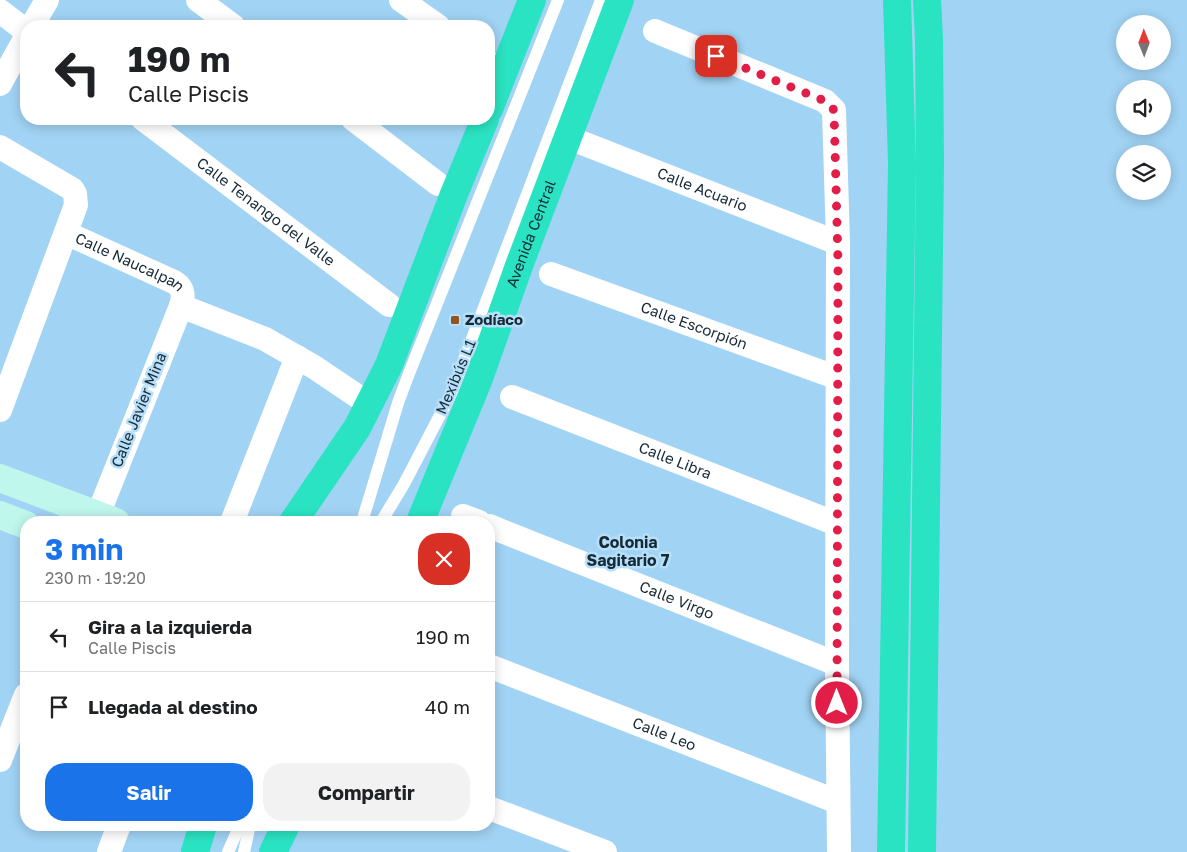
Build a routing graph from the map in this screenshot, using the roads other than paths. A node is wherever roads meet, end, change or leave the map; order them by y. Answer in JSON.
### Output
{"nodes":[{"id":1,"x":47,"y":0,"type":"edge"},
{"id":2,"x":198,"y":0,"type":"edge"},
{"id":3,"x":402,"y":0,"type":"edge"},
{"id":4,"x":532,"y":0,"type":"edge"},
{"id":5,"x":558,"y":0,"type":"edge"},
{"id":6,"x":601,"y":0,"type":"edge"},
{"id":7,"x":620,"y":0,"type":"edge"},
{"id":8,"x":897,"y":0,"type":"edge"},
{"id":9,"x":927,"y":0,"type":"edge"},
{"id":10,"x":0,"y":11,"type":"edge"},
{"id":11,"x":35,"y":20,"type":"edge"},
{"id":12,"x":224,"y":20,"type":"edge"},
{"id":13,"x":430,"y":20,"type":"edge"},
{"id":14,"x":20,"y":26,"type":"edge"},
{"id":15,"x":655,"y":31,"type":"dead end"},
{"id":16,"x":20,"y":47,"type":"edge"},
{"id":17,"x":496,"y":68,"type":"edge"},
{"id":18,"x":0,"y":84,"type":"edge"},
{"id":19,"x":151,"y":125,"type":"edge"},
{"id":20,"x":361,"y":125,"type":"edge"},
{"id":21,"x":483,"y":125,"type":"edge"},
{"id":22,"x":567,"y":137,"type":"junction"},
{"id":23,"x":0,"y":147,"type":"edge"},
{"id":24,"x":438,"y":184,"type":"dead end"},
{"id":25,"x":66,"y":233,"type":"junction"},
{"id":26,"x":838,"y":243,"type":"junction"},
{"id":27,"x":550,"y":274,"type":"dead end"},
{"id":28,"x":389,"y":305,"type":"dead end"},
{"id":29,"x":181,"y":306,"type":"junction"},
{"id":30,"x":297,"y":357,"type":"junction"},
{"id":31,"x":838,"y":378,"type":"junction"},
{"id":32,"x":512,"y":397,"type":"dead end"},
{"id":33,"x":369,"y":404,"type":"junction"},
{"id":34,"x":0,"y":410,"type":"edge"},
{"id":35,"x":357,"y":428,"type":"junction"},
{"id":36,"x":0,"y":478,"type":"edge"},
{"id":37,"x":0,"y":515,"type":"edge"},
{"id":38,"x":99,"y":516,"type":"edge"},
{"id":39,"x":108,"y":516,"type":"edge"},
{"id":40,"x":234,"y":516,"type":"edge"},
{"id":41,"x":297,"y":516,"type":"edge"},
{"id":42,"x":317,"y":516,"type":"edge"},
{"id":43,"x":364,"y":516,"type":"edge"},
{"id":44,"x":385,"y":516,"type":"edge"},
{"id":45,"x":422,"y":516,"type":"edge"},
{"id":46,"x":20,"y":523,"type":"edge"},
{"id":47,"x":837,"y":524,"type":"junction"},
{"id":48,"x":495,"y":528,"type":"edge"},
{"id":49,"x":837,"y":664,"type":"junction"},
{"id":50,"x":495,"y":668,"type":"edge"},
{"id":51,"x":20,"y":710,"type":"edge"},
{"id":52,"x":0,"y":760,"type":"edge"},
{"id":53,"x":838,"y":802,"type":"junction"},
{"id":54,"x":495,"y":810,"type":"edge"},
{"id":55,"x":117,"y":831,"type":"edge"},
{"id":56,"x":201,"y":831,"type":"edge"},
{"id":57,"x":237,"y":831,"type":"edge"},
{"id":58,"x":249,"y":831,"type":"edge"},
{"id":59,"x":283,"y":831,"type":"edge"},
{"id":60,"x":109,"y":852,"type":"edge"},
{"id":61,"x":195,"y":852,"type":"edge"},
{"id":62,"x":228,"y":852,"type":"edge"},
{"id":63,"x":244,"y":852,"type":"edge"},
{"id":64,"x":272,"y":852,"type":"edge"},
{"id":65,"x":605,"y":852,"type":"edge"},
{"id":66,"x":839,"y":852,"type":"edge"},
{"id":67,"x":891,"y":852,"type":"edge"},
{"id":68,"x":922,"y":852,"type":"edge"}],
"edges":[{"from":1,"to":11,"type":"street"},
{"from":2,"to":12,"type":"street"},
{"from":3,"to":13,"type":"street"},
{"from":4,"to":17,"type":"highway"},
{"from":5,"to":43,"type":"lane"},
{"from":6,"to":44,"type":"lane","name":"Mexibús L1"},
{"from":7,"to":22,"type":"highway","name":"Avenida Central"},
{"from":8,"to":67,"type":"highway"},
{"from":9,"to":68,"type":"highway"},
{"from":10,"to":14,"type":"street"},
{"from":15,"to":26,"type":"street"},
{"from":16,"to":18,"type":"street"},
{"from":19,"to":28,"type":"street","name":"Calle Tenango del Valle"},
{"from":20,"to":24,"type":"street"},
{"from":21,"to":33,"type":"highway"},
{"from":22,"to":26,"type":"street","name":"Calle Acuario"},
{"from":22,"to":45,"type":"highway","name":"Avenida Central"},
{"from":23,"to":25,"type":"street","name":"Calle Naucalpan"},
{"from":25,"to":29,"type":"street","name":"Calle Naucalpan"},
{"from":25,"to":34,"type":"street"},
{"from":26,"to":31,"type":"street"},
{"from":27,"to":31,"type":"street","name":"Calle Escorpión"},
{"from":29,"to":30,"type":"street","name":"Calle Naucalpan"},
{"from":29,"to":39,"type":"street","name":"Calle Javier Mina"},
{"from":30,"to":33,"type":"street","name":"Calle Naucalpan"},
{"from":30,"to":40,"type":"street"},
{"from":31,"to":47,"type":"street"},
{"from":32,"to":47,"type":"street","name":"Calle Libra"},
{"from":33,"to":35,"type":"highway"},
{"from":35,"to":41,"type":"highway"},
{"from":35,"to":42,"type":"highway"},
{"from":36,"to":38,"type":"street"},
{"from":37,"to":46,"type":"street"},
{"from":47,"to":49,"type":"street"},
{"from":48,"to":49,"type":"street","name":"Calle Virgo"},
{"from":49,"to":53,"type":"street"},
{"from":50,"to":53,"type":"street","name":"Calle Leo"},
{"from":51,"to":52,"type":"street"},
{"from":53,"to":66,"type":"street"},
{"from":54,"to":65,"type":"street"},
{"from":55,"to":60,"type":"street"},
{"from":56,"to":61,"type":"highway"},
{"from":57,"to":62,"type":"lane"},
{"from":58,"to":63,"type":"lane"},
{"from":59,"to":64,"type":"highway"}]}
